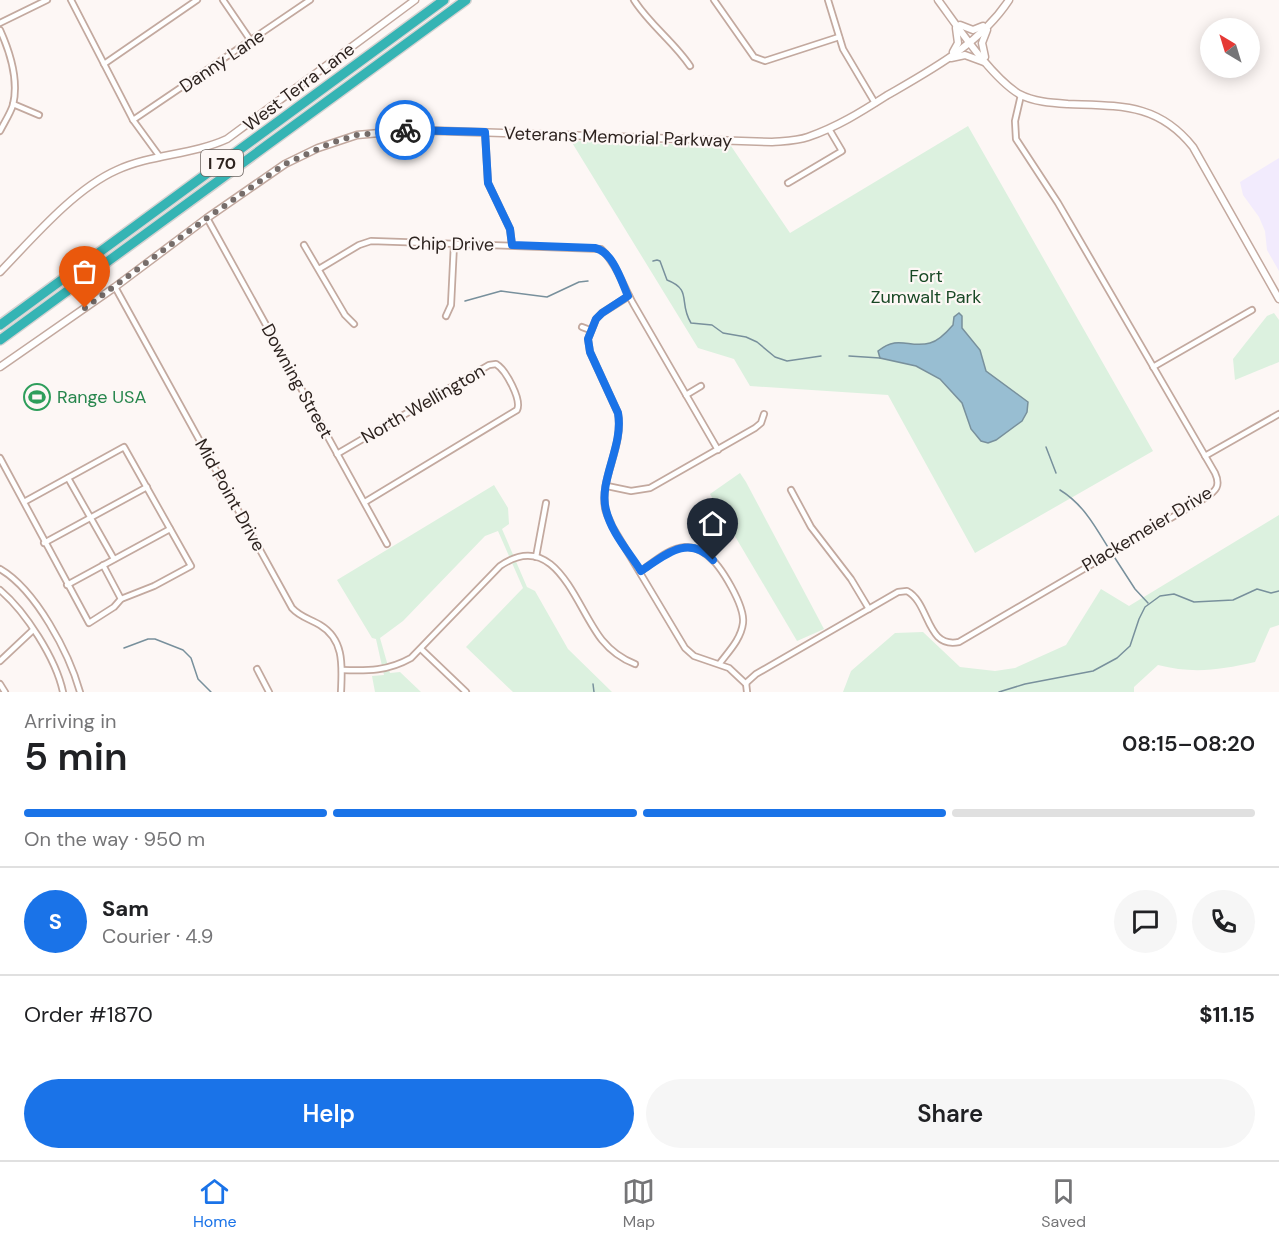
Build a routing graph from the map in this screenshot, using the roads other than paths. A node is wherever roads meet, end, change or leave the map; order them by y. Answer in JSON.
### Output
{"nodes":[{"id":1,"x":47,"y":0,"type":"edge"},
{"id":2,"x":71,"y":0,"type":"edge"},
{"id":3,"x":197,"y":0,"type":"edge"},
{"id":4,"x":223,"y":0,"type":"edge"},
{"id":5,"x":310,"y":0,"type":"edge"},
{"id":6,"x":415,"y":0,"type":"edge"},
{"id":7,"x":444,"y":0,"type":"edge"},
{"id":8,"x":466,"y":0,"type":"edge"},
{"id":9,"x":634,"y":0,"type":"edge"},
{"id":10,"x":714,"y":0,"type":"edge"},
{"id":11,"x":828,"y":0,"type":"edge"},
{"id":12,"x":938,"y":0,"type":"edge"},
{"id":13,"x":1009,"y":0,"type":"edge"},
{"id":14,"x":994,"y":19,"type":"junction"},
{"id":15,"x":954,"y":22,"type":"junction"},
{"id":16,"x":0,"y":23,"type":"edge"},
{"id":17,"x":0,"y":30,"type":"edge"},
{"id":18,"x":839,"y":37,"type":"junction"},
{"id":19,"x":251,"y":41,"type":"junction"},
{"id":20,"x":970,"y":43,"type":"junction"},
{"id":21,"x":946,"y":59,"type":"junction"},
{"id":22,"x":104,"y":64,"type":"junction"},
{"id":23,"x":988,"y":64,"type":"junction"},
{"id":24,"x":690,"y":66,"type":"dead end"},
{"id":25,"x":1021,"y":95,"type":"junction"},
{"id":26,"x":875,"y":103,"type":"junction"},
{"id":27,"x":13,"y":104,"type":"junction"},
{"id":28,"x":39,"y":115,"type":"dead end"},
{"id":29,"x":133,"y":120,"type":"junction"},
{"id":30,"x":830,"y":129,"type":"junction"},
{"id":31,"x":0,"y":130,"type":"edge"},
{"id":32,"x":485,"y":132,"type":"junction"},
{"id":33,"x":160,"y":157,"type":"junction"},
{"id":34,"x":788,"y":183,"type":"dead end"},
{"id":35,"x":207,"y":218,"type":"junction"},
{"id":36,"x":454,"y":244,"type":"junction"},
{"id":37,"x":304,"y":245,"type":"dead end"},
{"id":38,"x":512,"y":245,"type":"junction"},
{"id":39,"x":319,"y":269,"type":"junction"},
{"id":40,"x":0,"y":272,"type":"edge"},
{"id":41,"x":115,"y":287,"type":"junction"},
{"id":42,"x":628,"y":296,"type":"junction"},
{"id":43,"x":1279,"y":299,"type":"edge"},
{"id":44,"x":1252,"y":310,"type":"dead end"},
{"id":45,"x":447,"y":316,"type":"dead end"},
{"id":46,"x":354,"y":324,"type":"dead end"},
{"id":47,"x":0,"y":325,"type":"edge"},
{"id":48,"x":582,"y":327,"type":"dead end"},
{"id":49,"x":590,"y":330,"type":"junction"},
{"id":50,"x":0,"y":340,"type":"edge"},
{"id":51,"x":0,"y":367,"type":"edge"},
{"id":52,"x":1153,"y":367,"type":"junction"},
{"id":53,"x":701,"y":386,"type":"dead end"},
{"id":54,"x":686,"y":395,"type":"junction"},
{"id":55,"x":764,"y":414,"type":"dead end"},
{"id":56,"x":1279,"y":414,"type":"edge"},
{"id":57,"x":718,"y":450,"type":"junction"},
{"id":58,"x":338,"y":454,"type":"junction"},
{"id":59,"x":1205,"y":456,"type":"junction"},
{"id":60,"x":0,"y":458,"type":"edge"},
{"id":61,"x":68,"y":478,"type":"junction"},
{"id":62,"x":607,"y":486,"type":"junction"},
{"id":63,"x":147,"y":487,"type":"junction"},
{"id":64,"x":791,"y":490,"type":"dead end"},
{"id":65,"x":24,"y":502,"type":"junction"},
{"id":66,"x":365,"y":502,"type":"junction"},
{"id":67,"x":546,"y":503,"type":"dead end"},
{"id":68,"x":91,"y":517,"type":"junction"},
{"id":69,"x":170,"y":529,"type":"junction"},
{"id":70,"x":700,"y":542,"type":"dead end"},
{"id":71,"x":44,"y":543,"type":"junction"},
{"id":72,"x":387,"y":544,"type":"dead end"},
{"id":73,"x":698,"y":549,"type":"junction"},
{"id":74,"x":536,"y":557,"type":"junction"},
{"id":75,"x":114,"y":559,"type":"junction"},
{"id":76,"x":103,"y":565,"type":"junction"},
{"id":77,"x":0,"y":569,"type":"edge"},
{"id":78,"x":641,"y":571,"type":"junction"},
{"id":79,"x":67,"y":585,"type":"junction"},
{"id":80,"x":0,"y":590,"type":"edge"},
{"id":81,"x":121,"y":599,"type":"junction"},
{"id":82,"x":869,"y":609,"type":"junction"},
{"id":83,"x":33,"y":630,"type":"junction"},
{"id":84,"x":421,"y":649,"type":"junction"},
{"id":85,"x":0,"y":661,"type":"edge"},
{"id":86,"x":720,"y":663,"type":"junction"},
{"id":87,"x":635,"y":664,"type":"dead end"},
{"id":88,"x":257,"y":669,"type":"dead end"},
{"id":89,"x":342,"y":670,"type":"junction"},
{"id":90,"x":0,"y":684,"type":"edge"},
{"id":91,"x":746,"y":684,"type":"junction"},
{"id":92,"x":5,"y":692,"type":"edge"},
{"id":93,"x":63,"y":692,"type":"edge"},
{"id":94,"x":80,"y":692,"type":"edge"},
{"id":95,"x":269,"y":692,"type":"edge"},
{"id":96,"x":340,"y":692,"type":"edge"},
{"id":97,"x":466,"y":692,"type":"edge"},
{"id":98,"x":747,"y":692,"type":"edge"}],
"edges":[{"from":1,"to":16,"type":"street"},
{"from":2,"to":22,"type":"street"},
{"from":3,"to":22,"type":"street"},
{"from":4,"to":19,"type":"street"},
{"from":5,"to":19,"type":"street","name":"Danny Lane"},
{"from":6,"to":33,"type":"street","name":"West Terra Lane"},
{"from":7,"to":47,"type":"highway","number":"I 70"},
{"from":8,"to":50,"type":"highway","number":"I 70"},
{"from":9,"to":24,"type":"street"},
{"from":10,"to":18,"type":"street"},
{"from":11,"to":18,"type":"street"},
{"from":12,"to":15,"type":"street"},
{"from":13,"to":14,"type":"street","name":"Veterans Memorial Parkway"},
{"from":14,"to":15,"type":"street"},
{"from":14,"to":20,"type":"street","name":"Veterans Memorial Parkway"},
{"from":14,"to":23,"type":"street"},
{"from":15,"to":20,"type":"street"},
{"from":15,"to":21,"type":"street"},
{"from":17,"to":27,"type":"street"},
{"from":18,"to":26,"type":"street"},
{"from":19,"to":29,"type":"street","name":"Danny Lane"},
{"from":20,"to":21,"type":"street","name":"Veterans Memorial Parkway"},
{"from":20,"to":23,"type":"street"},
{"from":21,"to":23,"type":"street"},
{"from":21,"to":26,"type":"street","name":"Veterans Memorial Parkway"},
{"from":22,"to":29,"type":"street"},
{"from":23,"to":25,"type":"street"},
{"from":25,"to":43,"type":"street"},
{"from":25,"to":52,"type":"street","name":"Plackemeier Drive"},
{"from":26,"to":30,"type":"street","name":"Veterans Memorial Parkway"},
{"from":27,"to":28,"type":"street"},
{"from":27,"to":31,"type":"street"},
{"from":29,"to":33,"type":"street"},
{"from":30,"to":32,"type":"street","name":"Veterans Memorial Parkway"},
{"from":30,"to":34,"type":"street"},
{"from":32,"to":35,"type":"street","name":"Veterans Memorial Parkway"},
{"from":32,"to":38,"type":"street"},
{"from":33,"to":40,"type":"street","name":"West Terra Lane"},
{"from":35,"to":41,"type":"street","name":"Veterans Memorial Parkway"},
{"from":35,"to":58,"type":"street","name":"Downing Street"},
{"from":36,"to":38,"type":"street","name":"Chip Drive"},
{"from":36,"to":39,"type":"street","name":"Chip Drive"},
{"from":36,"to":45,"type":"street"},
{"from":37,"to":39,"type":"street"},
{"from":38,"to":42,"type":"street","name":"Chip Drive"},
{"from":39,"to":46,"type":"street"},
{"from":41,"to":51,"type":"street","name":"Veterans Memorial Parkway"},
{"from":41,"to":89,"type":"street","name":"Mid Point Drive"},
{"from":42,"to":49,"type":"street"},
{"from":42,"to":54,"type":"street","name":"Chip Drive"},
{"from":44,"to":52,"type":"street"},
{"from":48,"to":49,"type":"street"},
{"from":49,"to":62,"type":"street"},
{"from":52,"to":59,"type":"street","name":"Plackemeier Drive"},
{"from":53,"to":54,"type":"street"},
{"from":54,"to":57,"type":"street","name":"Chip Drive"},
{"from":55,"to":57,"type":"street"},
{"from":56,"to":59,"type":"street"},
{"from":57,"to":62,"type":"street"},
{"from":58,"to":66,"type":"street","name":"Downing Street"},
{"from":58,"to":66,"type":"street","name":"North Wellington"},
{"from":59,"to":82,"type":"street","name":"Plackemeier Drive"},
{"from":60,"to":65,"type":"street"},
{"from":61,"to":63,"type":"street"},
{"from":61,"to":65,"type":"street"},
{"from":61,"to":68,"type":"street"},
{"from":62,"to":78,"type":"street"},
{"from":63,"to":68,"type":"street"},
{"from":63,"to":69,"type":"street"},
{"from":64,"to":82,"type":"street"},
{"from":65,"to":71,"type":"street"},
{"from":66,"to":72,"type":"street","name":"Downing Street"},
{"from":67,"to":74,"type":"street"},
{"from":68,"to":71,"type":"street"},
{"from":68,"to":75,"type":"street"},
{"from":69,"to":75,"type":"street"},
{"from":69,"to":81,"type":"street"},
{"from":70,"to":73,"type":"street"},
{"from":71,"to":79,"type":"street"},
{"from":73,"to":78,"type":"street"},
{"from":73,"to":86,"type":"street"},
{"from":74,"to":84,"type":"street"},
{"from":74,"to":87,"type":"street"},
{"from":75,"to":76,"type":"street"},
{"from":76,"to":79,"type":"street"},
{"from":76,"to":81,"type":"street"},
{"from":77,"to":94,"type":"street"},
{"from":78,"to":86,"type":"street"},
{"from":79,"to":81,"type":"street"},
{"from":80,"to":83,"type":"street"},
{"from":82,"to":91,"type":"street","name":"Plackemeier Drive"},
{"from":83,"to":85,"type":"street"},
{"from":83,"to":93,"type":"street"},
{"from":84,"to":89,"type":"street"},
{"from":84,"to":97,"type":"street"},
{"from":86,"to":91,"type":"street"},
{"from":88,"to":95,"type":"street"},
{"from":89,"to":96,"type":"street","name":"Mid Point Drive"},
{"from":90,"to":92,"type":"street"},
{"from":91,"to":98,"type":"street"}]}
